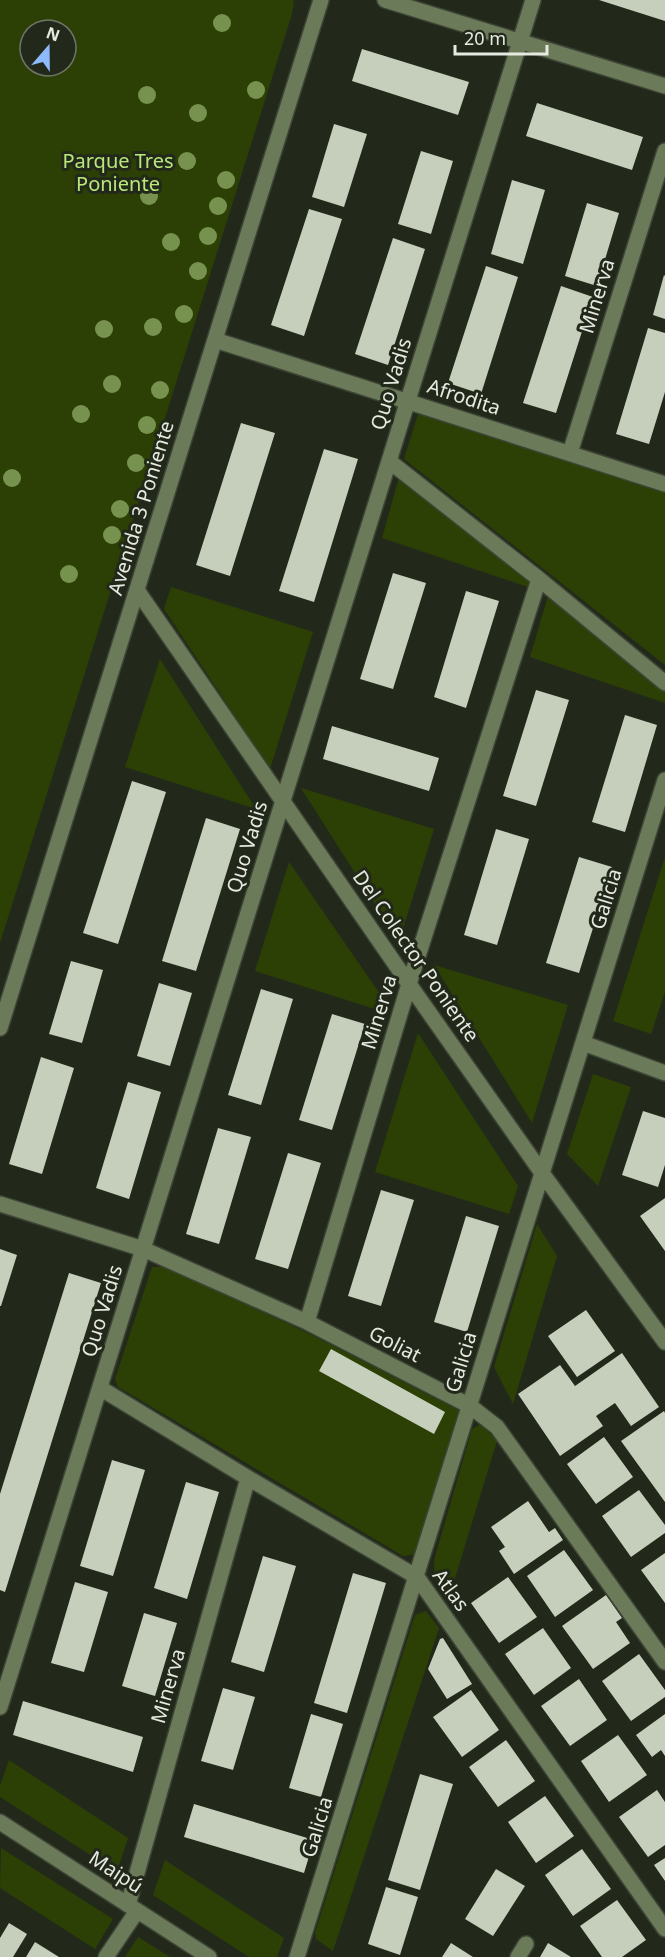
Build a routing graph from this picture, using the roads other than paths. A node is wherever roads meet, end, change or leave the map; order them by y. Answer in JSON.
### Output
{"nodes":[{"id":1,"x":321,"y":0,"type":"edge"},
{"id":2,"x":385,"y":0,"type":"edge"},
{"id":3,"x":533,"y":0,"type":"edge"},
{"id":4,"x":520,"y":42,"type":"junction"},
{"id":5,"x":665,"y":86,"type":"edge"},
{"id":6,"x":665,"y":151,"type":"edge"},
{"id":7,"x":215,"y":340,"type":"junction"},
{"id":8,"x":408,"y":401,"type":"junction"},
{"id":9,"x":570,"y":453,"type":"junction"},
{"id":10,"x":389,"y":461,"type":"junction"},
{"id":11,"x":665,"y":484,"type":"edge"},
{"id":12,"x":539,"y":579,"type":"junction"},
{"id":13,"x":137,"y":590,"type":"junction"},
{"id":14,"x":665,"y":683,"type":"edge"},
{"id":15,"x":665,"y":780,"type":"edge"},
{"id":16,"x":283,"y":802,"type":"junction"},
{"id":17,"x":409,"y":984,"type":"junction"},
{"id":18,"x":0,"y":1028,"type":"edge"},
{"id":19,"x":583,"y":1043,"type":"junction"},
{"id":20,"x":665,"y":1074,"type":"edge"},
{"id":21,"x":543,"y":1173,"type":"junction"},
{"id":22,"x":0,"y":1204,"type":"edge"},
{"id":23,"x":143,"y":1249,"type":"junction"},
{"id":24,"x":307,"y":1322,"type":"junction"},
{"id":25,"x":665,"y":1342,"type":"edge"},
{"id":26,"x":100,"y":1388,"type":"junction"},
{"id":27,"x":470,"y":1406,"type":"junction"},
{"id":28,"x":248,"y":1478,"type":"junction"},
{"id":29,"x":417,"y":1577,"type":"junction"},
{"id":30,"x":665,"y":1662,"type":"edge"},
{"id":31,"x":0,"y":1707,"type":"edge"},
{"id":32,"x":0,"y":1821,"type":"edge"},
{"id":33,"x":132,"y":1908,"type":"junction"},
{"id":34,"x":665,"y":1929,"type":"edge"},
{"id":35,"x":106,"y":1957,"type":"edge"},
{"id":36,"x":209,"y":1957,"type":"edge"},
{"id":37,"x":297,"y":1957,"type":"edge"}],
"edges":[{"from":1,"to":7,"type":"street","name":"Avenida 3 Poniente"},
{"from":2,"to":4,"type":"street"},
{"from":3,"to":4,"type":"street","name":"Quo Vadis"},
{"from":4,"to":5,"type":"street"},
{"from":4,"to":8,"type":"street","name":"Quo Vadis"},
{"from":6,"to":9,"type":"street","name":"Minerva"},
{"from":7,"to":8,"type":"street","name":"Afrodita"},
{"from":7,"to":13,"type":"street","name":"Avenida 3 Poniente"},
{"from":8,"to":9,"type":"street","name":"Afrodita"},
{"from":8,"to":10,"type":"street","name":"Quo Vadis"},
{"from":9,"to":11,"type":"street","name":"Afrodita"},
{"from":10,"to":12,"type":"street"},
{"from":10,"to":16,"type":"street","name":"Quo Vadis"},
{"from":12,"to":14,"type":"street"},
{"from":12,"to":17,"type":"street","name":"Minerva"},
{"from":13,"to":16,"type":"street","name":"Del Colector Poniente"},
{"from":13,"to":18,"type":"street","name":"Avenida 3 Poniente"},
{"from":15,"to":19,"type":"street","name":"Galicia"},
{"from":16,"to":17,"type":"street","name":"Del Colector Poniente"},
{"from":16,"to":23,"type":"street","name":"Quo Vadis"},
{"from":17,"to":21,"type":"street","name":"Del Colector Poniente"},
{"from":17,"to":24,"type":"street","name":"Minerva"},
{"from":19,"to":20,"type":"street"},
{"from":19,"to":21,"type":"street","name":"Galicia"},
{"from":21,"to":25,"type":"street","name":"Del Colector Poniente"},
{"from":21,"to":27,"type":"street","name":"Galicia"},
{"from":22,"to":23,"type":"street","name":"Goliat"},
{"from":23,"to":24,"type":"street","name":"Goliat"},
{"from":23,"to":26,"type":"street","name":"Quo Vadis"},
{"from":24,"to":27,"type":"street","name":"Goliat"},
{"from":26,"to":28,"type":"street","name":"Atlas"},
{"from":26,"to":31,"type":"street","name":"Quo Vadis"},
{"from":27,"to":29,"type":"street","name":"Galicia"},
{"from":27,"to":30,"type":"street","name":"Goliat"},
{"from":28,"to":29,"type":"street","name":"Atlas"},
{"from":28,"to":33,"type":"street","name":"Minerva"},
{"from":29,"to":34,"type":"street","name":"Atlas"},
{"from":29,"to":37,"type":"street","name":"Galicia"},
{"from":32,"to":33,"type":"street","name":"Maipú"},
{"from":33,"to":35,"type":"street","name":"Minerva"},
{"from":33,"to":36,"type":"street","name":"Maipú"}]}
